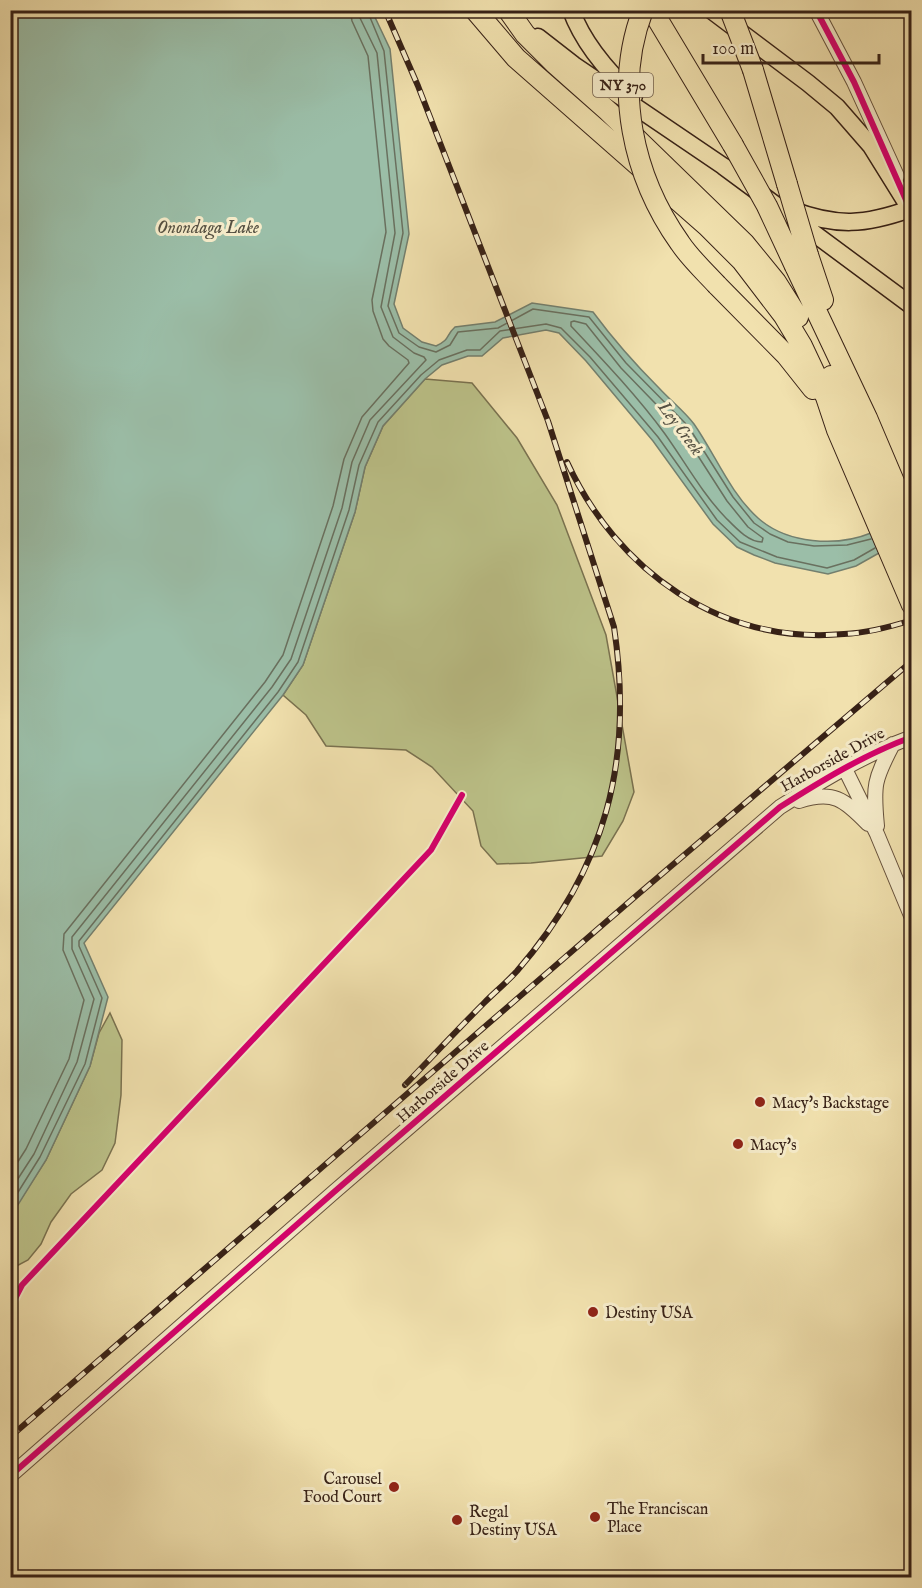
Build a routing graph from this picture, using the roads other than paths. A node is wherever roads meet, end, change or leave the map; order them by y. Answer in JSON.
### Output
{"nodes":[{"id":1,"x":475,"y":10,"type":"edge"},
{"id":2,"x":508,"y":10,"type":"edge"},
{"id":3,"x":571,"y":10,"type":"edge"},
{"id":4,"x":643,"y":10,"type":"edge"},
{"id":5,"x":651,"y":10,"type":"edge"},
{"id":6,"x":711,"y":10,"type":"edge"},
{"id":7,"x":730,"y":10,"type":"edge"},
{"id":8,"x":816,"y":10,"type":"edge"},
{"id":9,"x":692,"y":145,"type":"junction"},
{"id":10,"x":772,"y":203,"type":"junction"},
{"id":11,"x":911,"y":211,"type":"edge"},
{"id":12,"x":801,"y":261,"type":"junction"},
{"id":13,"x":912,"y":306,"type":"edge"},
{"id":14,"x":852,"y":424,"type":"junction"},
{"id":15,"x":912,"y":524,"type":"edge"},
{"id":16,"x":912,"y":566,"type":"edge"},
{"id":17,"x":912,"y":605,"type":"edge"},
{"id":18,"x":912,"y":737,"type":"edge"},
{"id":19,"x":893,"y":744,"type":"junction"},
{"id":20,"x":845,"y":769,"type":"junction"},
{"id":21,"x":780,"y":807,"type":"junction"},
{"id":22,"x":877,"y":834,"type":"junction"},
{"id":23,"x":912,"y":918,"type":"edge"},
{"id":24,"x":912,"y":1118,"type":"edge"},
{"id":25,"x":912,"y":1181,"type":"edge"},
{"id":26,"x":10,"y":1476,"type":"edge"}],
"edges":[{"from":1,"to":14,"type":"highway"},
{"from":2,"to":9,"type":"main road"},
{"from":2,"to":14,"type":"highway"},
{"from":3,"to":9,"type":"main road","number":"NY 370"},
{"from":4,"to":14,"type":"highway","bridge":true},
{"from":5,"to":12,"type":"highway","bridge":true},
{"from":6,"to":11,"type":"main road"},
{"from":7,"to":12,"type":"highway","bridge":true},
{"from":8,"to":11,"type":"street"},
{"from":9,"to":10,"type":"main road","number":"NY 370"},
{"from":10,"to":11,"type":"main road","number":"NY 370"},
{"from":10,"to":13,"type":"main road","number":"NY 370"},
{"from":12,"to":14,"type":"highway"},
{"from":14,"to":15,"type":"highway"},
{"from":14,"to":16,"type":"highway"},
{"from":14,"to":17,"type":"highway"},
{"from":18,"to":19,"type":"street","name":"Harborside Drive"},
{"from":19,"to":20,"type":"street","name":"Harborside Drive"},
{"from":19,"to":22,"type":"street"},
{"from":20,"to":21,"type":"street","name":"Harborside Drive"},
{"from":20,"to":22,"type":"street"},
{"from":21,"to":22,"type":"street"},
{"from":21,"to":26,"type":"street","name":"Harborside Drive"},
{"from":22,"to":23,"type":"street"},
{"from":24,"to":25,"type":"street"}]}
